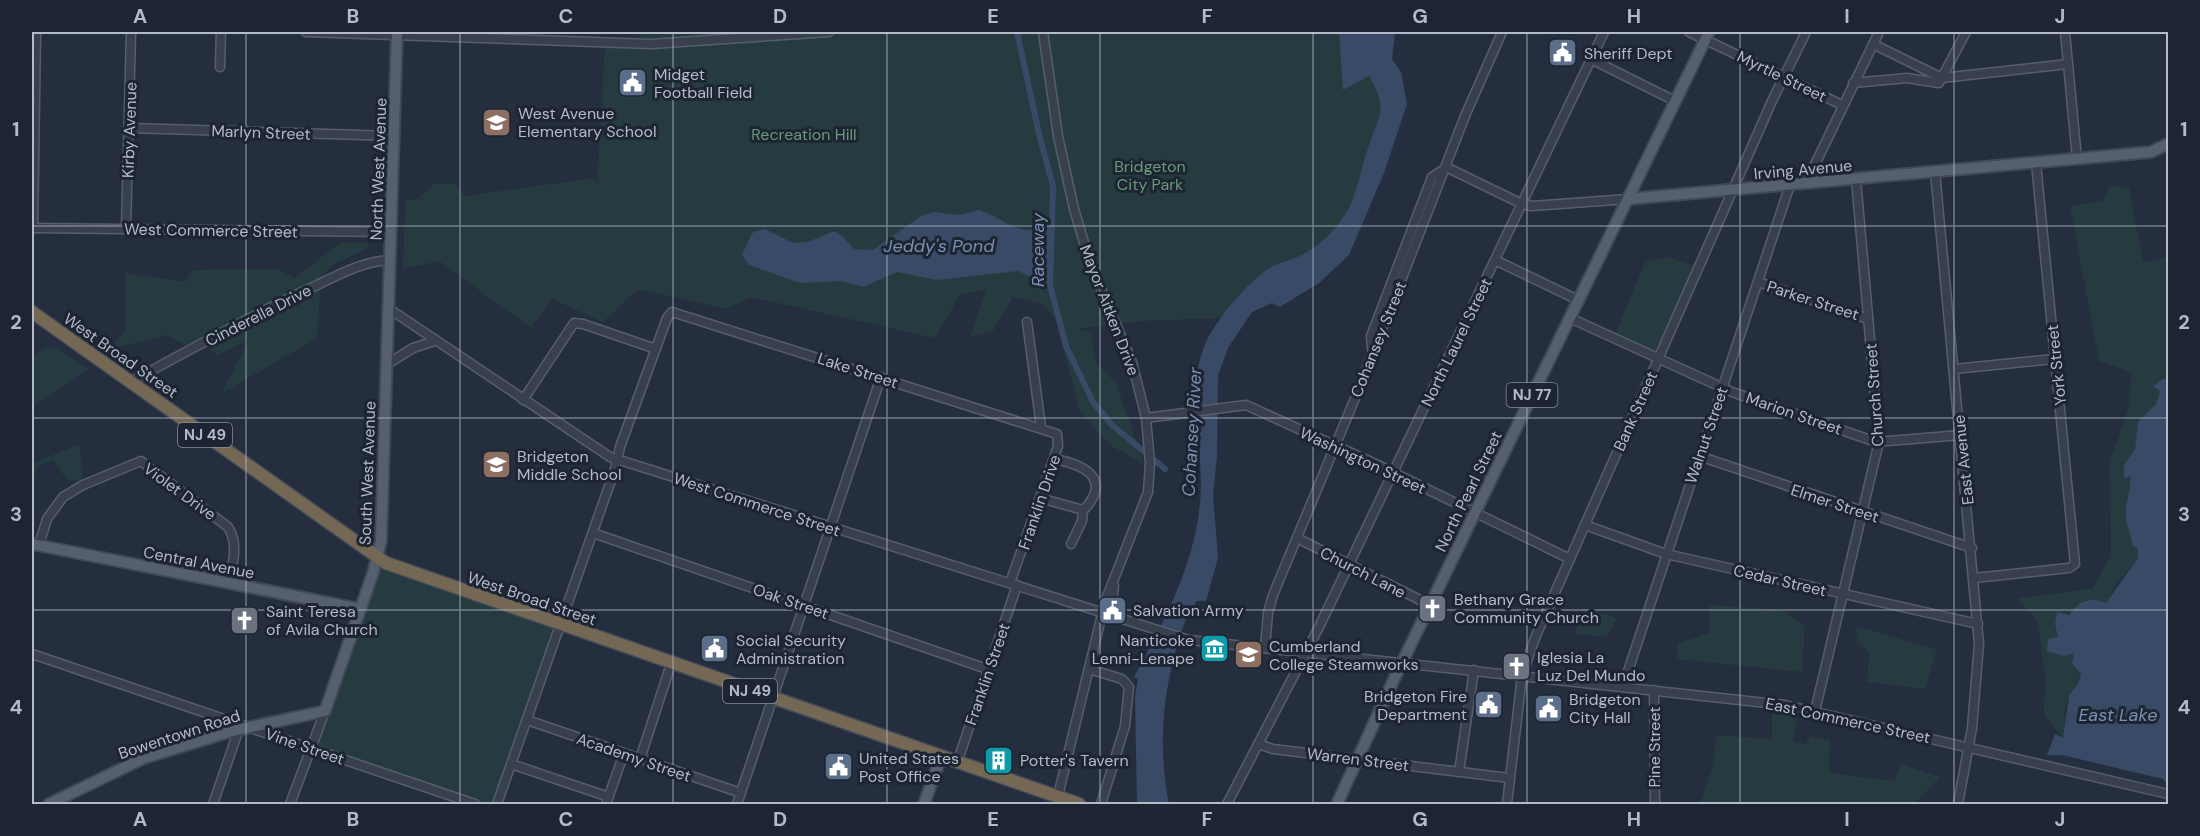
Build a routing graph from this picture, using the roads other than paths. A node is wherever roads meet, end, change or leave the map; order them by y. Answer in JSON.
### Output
{"nodes":[{"id":1,"x":36,"y":32,"type":"edge"},
{"id":2,"x":131,"y":32,"type":"edge"},
{"id":3,"x":221,"y":32,"type":"edge"},
{"id":4,"x":306,"y":32,"type":"edge"},
{"id":5,"x":830,"y":32,"type":"edge"},
{"id":6,"x":1043,"y":32,"type":"edge"},
{"id":7,"x":1502,"y":32,"type":"edge"},
{"id":8,"x":1604,"y":32,"type":"edge"},
{"id":9,"x":1689,"y":32,"type":"edge"},
{"id":10,"x":1806,"y":32,"type":"edge"},
{"id":11,"x":1879,"y":32,"type":"edge"},
{"id":12,"x":1966,"y":32,"type":"edge"},
{"id":13,"x":2065,"y":32,"type":"edge"},
{"id":14,"x":397,"y":33,"type":"edge"},
{"id":15,"x":1707,"y":35,"type":"edge"},
{"id":16,"x":1873,"y":44,"type":"junction"},
{"id":17,"x":1591,"y":60,"type":"junction"},
{"id":18,"x":2068,"y":64,"type":"junction"},
{"id":19,"x":220,"y":67,"type":"dead end"},
{"id":20,"x":1784,"y":77,"type":"junction"},
{"id":21,"x":1942,"y":78,"type":"junction"},
{"id":22,"x":1853,"y":83,"type":"junction"},
{"id":23,"x":1675,"y":101,"type":"junction"},
{"id":24,"x":1842,"y":105,"type":"junction"},
{"id":25,"x":129,"y":128,"type":"junction"},
{"id":26,"x":394,"y":136,"type":"junction"},
{"id":27,"x":2169,"y":144,"type":"edge"},
{"id":28,"x":2077,"y":159,"type":"junction"},
{"id":29,"x":2036,"y":162,"type":"junction"},
{"id":30,"x":1446,"y":167,"type":"junction"},
{"id":31,"x":1935,"y":172,"type":"junction"},
{"id":32,"x":1856,"y":179,"type":"junction"},
{"id":33,"x":1806,"y":183,"type":"junction"},
{"id":34,"x":1790,"y":185,"type":"junction"},
{"id":35,"x":1732,"y":190,"type":"junction"},
{"id":36,"x":1628,"y":199,"type":"junction"},
{"id":37,"x":1522,"y":204,"type":"junction"},
{"id":38,"x":32,"y":228,"type":"edge"},
{"id":39,"x":126,"y":228,"type":"junction"},
{"id":40,"x":391,"y":232,"type":"junction"},
{"id":41,"x":390,"y":260,"type":"junction"},
{"id":42,"x":1495,"y":260,"type":"junction"},
{"id":43,"x":1758,"y":282,"type":"junction"},
{"id":44,"x":1578,"y":300,"type":"junction"},
{"id":45,"x":388,"y":308,"type":"junction"},
{"id":46,"x":32,"y":312,"type":"edge"},
{"id":47,"x":1570,"y":318,"type":"junction"},
{"id":48,"x":1868,"y":318,"type":"junction"},
{"id":49,"x":1027,"y":322,"type":"dead end"},
{"id":50,"x":435,"y":341,"type":"junction"},
{"id":51,"x":656,"y":349,"type":"junction"},
{"id":52,"x":1658,"y":358,"type":"junction"},
{"id":53,"x":2055,"y":359,"type":"junction"},
{"id":54,"x":386,"y":365,"type":"junction"},
{"id":55,"x":1954,"y":369,"type":"junction"},
{"id":56,"x":881,"y":377,"type":"junction"},
{"id":57,"x":130,"y":382,"type":"junction"},
{"id":58,"x":1722,"y":388,"type":"junction"},
{"id":59,"x":523,"y":400,"type":"junction"},
{"id":60,"x":1146,"y":418,"type":"junction"},
{"id":61,"x":1041,"y":428,"type":"junction"},
{"id":62,"x":1961,"y":435,"type":"junction"},
{"id":63,"x":1879,"y":442,"type":"junction"},
{"id":64,"x":1335,"y":447,"type":"junction"},
{"id":65,"x":1699,"y":456,"type":"junction"},
{"id":66,"x":1054,"y":459,"type":"junction"},
{"id":67,"x":617,"y":460,"type":"junction"},
{"id":68,"x":1393,"y":473,"type":"junction"},
{"id":69,"x":1040,"y":498,"type":"junction"},
{"id":70,"x":1083,"y":510,"type":"junction"},
{"id":71,"x":1475,"y":513,"type":"junction"},
{"id":72,"x":1864,"y":513,"type":"junction"},
{"id":73,"x":1585,"y":525,"type":"junction"},
{"id":74,"x":830,"y":527,"type":"junction"},
{"id":75,"x":593,"y":533,"type":"junction"},
{"id":76,"x":1297,"y":538,"type":"junction"},
{"id":77,"x":1071,"y":544,"type":"dead end"},
{"id":78,"x":35,"y":545,"type":"edge"},
{"id":79,"x":1972,"y":548,"type":"junction"},
{"id":80,"x":1666,"y":554,"type":"junction"},
{"id":81,"x":378,"y":558,"type":"junction"},
{"id":82,"x":1570,"y":559,"type":"junction"},
{"id":83,"x":1348,"y":566,"type":"junction"},
{"id":84,"x":1974,"y":578,"type":"junction"},
{"id":85,"x":228,"y":583,"type":"junction"},
{"id":86,"x":1013,"y":584,"type":"junction"},
{"id":87,"x":1843,"y":594,"type":"junction"},
{"id":88,"x":804,"y":605,"type":"junction"},
{"id":89,"x":1430,"y":605,"type":"junction"},
{"id":90,"x":360,"y":609,"type":"junction"},
{"id":91,"x":1105,"y":612,"type":"junction"},
{"id":92,"x":1978,"y":624,"type":"junction"},
{"id":93,"x":560,"y":626,"type":"junction"},
{"id":94,"x":1265,"y":648,"type":"junction"},
{"id":95,"x":1306,"y":652,"type":"junction"},
{"id":96,"x":32,"y":654,"type":"edge"},
{"id":97,"x":1402,"y":662,"type":"junction"},
{"id":98,"x":672,"y":664,"type":"junction"},
{"id":99,"x":1089,"y":669,"type":"junction"},
{"id":100,"x":990,"y":670,"type":"junction"},
{"id":101,"x":1474,"y":670,"type":"junction"},
{"id":102,"x":1522,"y":676,"type":"junction"},
{"id":103,"x":1623,"y":686,"type":"junction"},
{"id":104,"x":1654,"y":690,"type":"junction"},
{"id":105,"x":773,"y":699,"type":"junction"},
{"id":106,"x":325,"y":711,"type":"junction"},
{"id":107,"x":1815,"y":711,"type":"junction"},
{"id":108,"x":526,"y":720,"type":"junction"},
{"id":109,"x":244,"y":728,"type":"junction"},
{"id":110,"x":1258,"y":744,"type":"junction"},
{"id":111,"x":1969,"y":747,"type":"junction"},
{"id":112,"x":311,"y":748,"type":"junction"},
{"id":113,"x":624,"y":753,"type":"junction"},
{"id":114,"x":941,"y":757,"type":"junction"},
{"id":115,"x":640,"y":759,"type":"junction"},
{"id":116,"x":1358,"y":759,"type":"junction"},
{"id":117,"x":957,"y":763,"type":"junction"},
{"id":118,"x":511,"y":764,"type":"junction"},
{"id":119,"x":1459,"y":772,"type":"junction"},
{"id":120,"x":1509,"y":778,"type":"junction"},
{"id":121,"x":741,"y":794,"type":"junction"},
{"id":122,"x":2169,"y":794,"type":"edge"},
{"id":123,"x":608,"y":801,"type":"edge"},
{"id":124,"x":1057,"y":801,"type":"edge"},
{"id":125,"x":49,"y":804,"type":"edge"},
{"id":126,"x":213,"y":804,"type":"edge"},
{"id":127,"x":290,"y":804,"type":"edge"},
{"id":128,"x":475,"y":804,"type":"edge"},
{"id":129,"x":497,"y":804,"type":"edge"},
{"id":130,"x":737,"y":804,"type":"edge"},
{"id":131,"x":924,"y":804,"type":"edge"},
{"id":132,"x":1079,"y":804,"type":"edge"},
{"id":133,"x":1101,"y":804,"type":"edge"},
{"id":134,"x":1227,"y":804,"type":"edge"},
{"id":135,"x":1337,"y":804,"type":"edge"},
{"id":136,"x":1507,"y":804,"type":"edge"},
{"id":137,"x":1655,"y":804,"type":"edge"},
{"id":138,"x":1958,"y":804,"type":"edge"}],
"edges":[{"from":1,"to":38,"type":"street"},
{"from":2,"to":25,"type":"street","name":"Kirby Avenue"},
{"from":3,"to":19,"type":"street"},
{"from":4,"to":14,"type":"street"},
{"from":5,"to":14,"type":"street"},
{"from":6,"to":60,"type":"street","name":"Mayor Aitken Drive"},
{"from":7,"to":30,"type":"street"},
{"from":8,"to":17,"type":"street","name":"North Laurel Street"},
{"from":9,"to":15,"type":"street","name":"Myrtle Street"},
{"from":10,"to":20,"type":"street","name":"Bank Street"},
{"from":11,"to":16,"type":"street"},
{"from":12,"to":21,"type":"street"},
{"from":13,"to":18,"type":"street"},
{"from":14,"to":26,"type":"main road","name":"North West Avenue"},
{"from":15,"to":20,"type":"street","name":"Myrtle Street"},
{"from":15,"to":23,"type":"main road","name":"North Pearl Street","number":"NJ 77"},
{"from":16,"to":21,"type":"street"},
{"from":16,"to":22,"type":"street"},
{"from":17,"to":23,"type":"street"},
{"from":17,"to":37,"type":"street","name":"North Laurel Street"},
{"from":18,"to":21,"type":"street"},
{"from":18,"to":28,"type":"street"},
{"from":20,"to":24,"type":"street","name":"Myrtle Street"},
{"from":20,"to":35,"type":"street","name":"Bank Street"},
{"from":21,"to":22,"type":"street","name":"Myrtle Street"},
{"from":22,"to":24,"type":"street"},
{"from":23,"to":36,"type":"main road","name":"North Pearl Street","number":"NJ 77"},
{"from":24,"to":33,"type":"street"},
{"from":25,"to":26,"type":"street","name":"Marlyn Street"},
{"from":25,"to":39,"type":"street","name":"Kirby Avenue"},
{"from":26,"to":40,"type":"main road","name":"North West Avenue"},
{"from":27,"to":28,"type":"main road","name":"Irving Avenue"},
{"from":28,"to":29,"type":"main road","name":"Irving Avenue"},
{"from":29,"to":31,"type":"main road","name":"Irving Avenue"},
{"from":29,"to":53,"type":"street","name":"York Street"},
{"from":30,"to":37,"type":"street","name":"Irving Avenue"},
{"from":30,"to":64,"type":"street","name":"Cohansey Street"},
{"from":31,"to":32,"type":"main road","name":"Irving Avenue"},
{"from":31,"to":55,"type":"street","name":"East Avenue"},
{"from":32,"to":33,"type":"main road","name":"Irving Avenue"},
{"from":32,"to":48,"type":"street","name":"Church Street"},
{"from":33,"to":34,"type":"main road","name":"Irving Avenue"},
{"from":34,"to":35,"type":"main road","name":"Irving Avenue"},
{"from":34,"to":43,"type":"street","name":"Walnut Street"},
{"from":35,"to":36,"type":"main road","name":"Irving Avenue"},
{"from":35,"to":52,"type":"street","name":"Bank Street"},
{"from":36,"to":37,"type":"street","name":"Irving Avenue"},
{"from":36,"to":44,"type":"main road","name":"North Pearl Street","number":"NJ 77"},
{"from":37,"to":42,"type":"street","name":"North Laurel Street"},
{"from":38,"to":39,"type":"street","name":"West Commerce Street"},
{"from":39,"to":40,"type":"street","name":"West Commerce Street"},
{"from":40,"to":41,"type":"main road","name":"North West Avenue"},
{"from":41,"to":45,"type":"main road","name":"North West Avenue"},
{"from":41,"to":57,"type":"street","name":"Cinderella Drive"},
{"from":42,"to":44,"type":"street"},
{"from":42,"to":68,"type":"street","name":"North Laurel Street"},
{"from":43,"to":48,"type":"street","name":"Parker Street"},
{"from":43,"to":58,"type":"street","name":"Walnut Street"},
{"from":44,"to":47,"type":"main road","name":"North Pearl Street","number":"NJ 77"},
{"from":45,"to":50,"type":"street","name":"West Commerce Street"},
{"from":45,"to":54,"type":"main road","name":"South West Avenue"},
{"from":46,"to":57,"type":"highway","name":"West Broad Street","number":"NJ 49"},
{"from":47,"to":52,"type":"street","name":"Marion Street"},
{"from":47,"to":71,"type":"main road","name":"North Pearl Street","number":"NJ 77"},
{"from":48,"to":63,"type":"street","name":"Church Street"},
{"from":49,"to":61,"type":"street"},
{"from":50,"to":54,"type":"street"},
{"from":50,"to":59,"type":"street","name":"West Commerce Street"},
{"from":51,"to":56,"type":"street","name":"Lake Street"},
{"from":51,"to":59,"type":"street"},
{"from":51,"to":67,"type":"street"},
{"from":52,"to":58,"type":"street","name":"Marion Street"},
{"from":52,"to":73,"type":"street","name":"Bank Street"},
{"from":53,"to":55,"type":"street"},
{"from":53,"to":84,"type":"street","name":"York Street"},
{"from":54,"to":81,"type":"main road","name":"South West Avenue"},
{"from":55,"to":62,"type":"street","name":"East Avenue"},
{"from":56,"to":61,"type":"street","name":"Lake Street"},
{"from":56,"to":74,"type":"street"},
{"from":57,"to":81,"type":"highway","name":"West Broad Street","number":"NJ 49"},
{"from":58,"to":63,"type":"street","name":"Marion Street"},
{"from":58,"to":65,"type":"street","name":"Walnut Street"},
{"from":59,"to":67,"type":"street","name":"West Commerce Street"},
{"from":60,"to":64,"type":"street","name":"Washington Street"},
{"from":60,"to":91,"type":"street","name":"Mayor Aitken Drive"},
{"from":61,"to":66,"type":"street","name":"Franklin Drive"},
{"from":62,"to":63,"type":"street","name":"Marion Street"},
{"from":62,"to":79,"type":"street","name":"East Avenue"},
{"from":63,"to":72,"type":"street","name":"Church Street"},
{"from":64,"to":68,"type":"street","name":"Washington Street"},
{"from":64,"to":76,"type":"street","name":"Cohansey Street"},
{"from":65,"to":72,"type":"street","name":"Elmer Street"},
{"from":65,"to":80,"type":"street","name":"Walnut Street"},
{"from":66,"to":69,"type":"street","name":"Franklin Drive"},
{"from":66,"to":70,"type":"street"},
{"from":67,"to":74,"type":"street","name":"West Commerce Street"},
{"from":67,"to":75,"type":"street"},
{"from":68,"to":71,"type":"street","name":"Washington Street"},
{"from":68,"to":83,"type":"street","name":"North Laurel Street"},
{"from":69,"to":70,"type":"street"},
{"from":69,"to":86,"type":"street","name":"Franklin Drive"},
{"from":70,"to":77,"type":"street"},
{"from":71,"to":82,"type":"street","name":"Washington Street"},
{"from":71,"to":89,"type":"main road","name":"North Pearl Street","number":"NJ 77"},
{"from":72,"to":79,"type":"street","name":"Elmer Street"},
{"from":72,"to":87,"type":"street","name":"Church Street"},
{"from":73,"to":80,"type":"street","name":"Cedar Street"},
{"from":73,"to":82,"type":"street","name":"Bank Street"},
{"from":74,"to":86,"type":"street","name":"West Commerce Street"},
{"from":74,"to":88,"type":"street"},
{"from":75,"to":88,"type":"street","name":"Oak Street"},
{"from":75,"to":93,"type":"street"},
{"from":76,"to":83,"type":"street","name":"Church Lane"},
{"from":76,"to":94,"type":"street","name":"Cohansey Street"},
{"from":78,"to":85,"type":"main road","name":"Central Avenue"},
{"from":78,"to":85,"type":"street","name":"Violet Drive"},
{"from":79,"to":84,"type":"street","name":"East Avenue"},
{"from":80,"to":87,"type":"street","name":"Cedar Street"},
{"from":80,"to":103,"type":"street","name":"Walnut Street"},
{"from":81,"to":90,"type":"main road","name":"South West Avenue"},
{"from":81,"to":93,"type":"highway","name":"West Broad Street","number":"NJ 49"},
{"from":82,"to":102,"type":"street","name":"Bank Street"},
{"from":83,"to":89,"type":"street","name":"Church Lane"},
{"from":83,"to":95,"type":"street","name":"North Laurel Street"},
{"from":84,"to":92,"type":"street","name":"East Avenue"},
{"from":85,"to":90,"type":"main road","name":"Central Avenue"},
{"from":86,"to":91,"type":"street","name":"West Commerce Street"},
{"from":86,"to":100,"type":"street","name":"Franklin Street"},
{"from":87,"to":92,"type":"street","name":"Cedar Street"},
{"from":87,"to":107,"type":"street","name":"Church Street"},
{"from":88,"to":100,"type":"street","name":"Oak Street"},
{"from":88,"to":105,"type":"street"},
{"from":89,"to":97,"type":"main road","name":"North Pearl Street","number":"NJ 77"},
{"from":90,"to":106,"type":"main road","name":"South West Avenue"},
{"from":91,"to":94,"type":"street","name":"West Commerce Street"},
{"from":91,"to":99,"type":"street","name":"Mayor Aitken Drive"},
{"from":92,"to":111,"type":"street","name":"East Avenue"},
{"from":93,"to":98,"type":"highway","name":"West Broad Street","number":"NJ 49"},
{"from":93,"to":108,"type":"street"},
{"from":94,"to":95,"type":"street","name":"West Commerce Street"},
{"from":95,"to":97,"type":"street","name":"East Commerce Street"},
{"from":95,"to":110,"type":"street","name":"North Laurel Street"},
{"from":96,"to":109,"type":"street","name":"Vine Street"},
{"from":97,"to":101,"type":"street","name":"East Commerce Street"},
{"from":97,"to":116,"type":"main road","name":"North Pearl Street","number":"NJ 77"},
{"from":98,"to":105,"type":"highway","name":"West Broad Street","number":"NJ 49"},
{"from":98,"to":115,"type":"street"},
{"from":99,"to":124,"type":"street","name":"Mayor Aitken Drive"},
{"from":99,"to":133,"type":"street"},
{"from":100,"to":117,"type":"street","name":"Franklin Street"},
{"from":101,"to":102,"type":"street","name":"East Commerce Street"},
{"from":101,"to":119,"type":"street"},
{"from":102,"to":103,"type":"street","name":"East Commerce Street"},
{"from":102,"to":120,"type":"street","name":"Bank Street"},
{"from":103,"to":104,"type":"street","name":"East Commerce Street"},
{"from":104,"to":107,"type":"street","name":"East Commerce Street"},
{"from":104,"to":137,"type":"street","name":"Pine Street"},
{"from":105,"to":114,"type":"highway","name":"West Broad Street","number":"NJ 49"},
{"from":105,"to":121,"type":"street"},
{"from":106,"to":109,"type":"main road","name":"Bowentown Road"},
{"from":106,"to":112,"type":"street","name":"South West Avenue"},
{"from":107,"to":111,"type":"street","name":"East Commerce Street"},
{"from":108,"to":113,"type":"street","name":"Academy Street"},
{"from":108,"to":118,"type":"street"},
{"from":109,"to":112,"type":"street","name":"Vine Street"},
{"from":109,"to":125,"type":"main road","name":"Bowentown Road"},
{"from":109,"to":126,"type":"street"},
{"from":110,"to":116,"type":"street","name":"Warren Street"},
{"from":110,"to":134,"type":"street","name":"North Laurel Street"},
{"from":111,"to":122,"type":"street","name":"East Commerce Street"},
{"from":111,"to":138,"type":"street","name":"East Avenue"},
{"from":112,"to":127,"type":"street","name":"South West Avenue"},
{"from":112,"to":128,"type":"street","name":"Vine Street"},
{"from":113,"to":115,"type":"street","name":"Academy Street"},
{"from":113,"to":123,"type":"street"},
{"from":114,"to":117,"type":"highway","name":"West Broad Street","number":"NJ 49"},
{"from":114,"to":131,"type":"main road"},
{"from":115,"to":121,"type":"street","name":"Academy Street"},
{"from":116,"to":119,"type":"street","name":"Warren Street"},
{"from":116,"to":135,"type":"main road","name":"North Pearl Street","number":"NJ 77"},
{"from":117,"to":124,"type":"highway","name":"West Broad Street","number":"NJ 49"},
{"from":118,"to":123,"type":"street"},
{"from":118,"to":129,"type":"street"},
{"from":119,"to":120,"type":"street","name":"Warren Street"},
{"from":120,"to":136,"type":"street","name":"Bank Street"},
{"from":121,"to":130,"type":"street"},
{"from":124,"to":132,"type":"highway","name":"West Broad Street","number":"NJ 49"}]}
